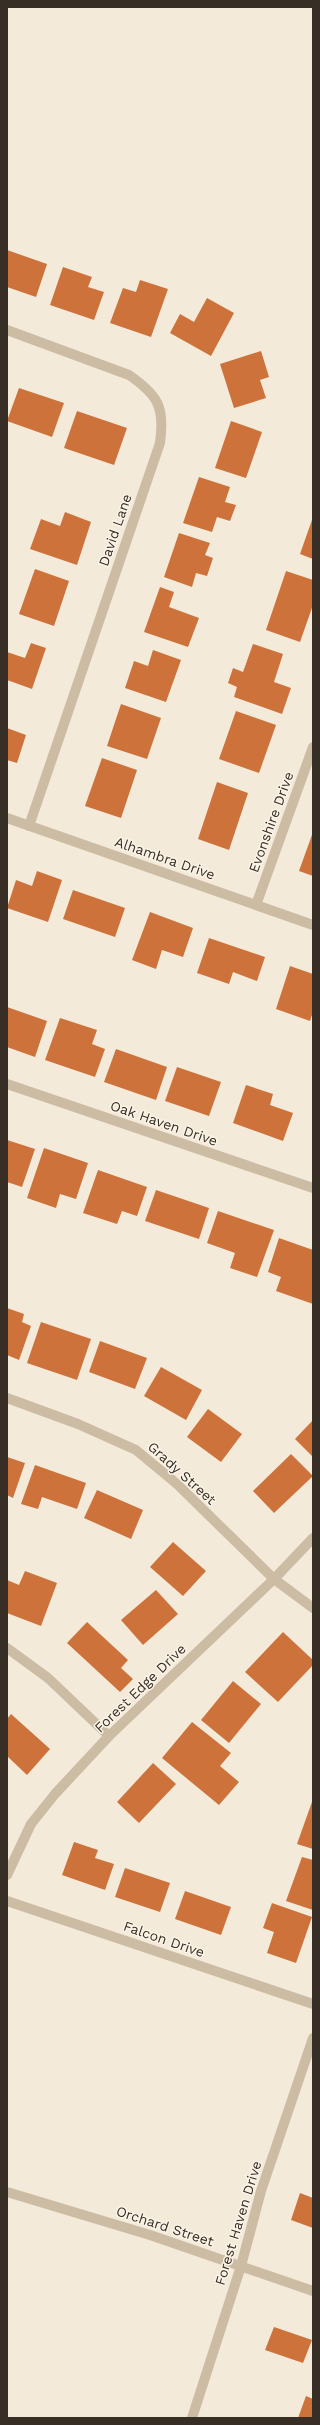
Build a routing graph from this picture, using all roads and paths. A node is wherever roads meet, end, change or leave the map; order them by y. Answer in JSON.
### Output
{"nodes":[{"id":1,"x":7,"y":330,"type":"edge"},
{"id":2,"x":313,"y":747,"type":"edge"},
{"id":3,"x":7,"y":818,"type":"edge"},
{"id":4,"x":29,"y":826,"type":"junction"},
{"id":5,"x":256,"y":906,"type":"junction"},
{"id":6,"x":313,"y":925,"type":"edge"},
{"id":7,"x":7,"y":1084,"type":"edge"},
{"id":8,"x":313,"y":1188,"type":"edge"},
{"id":9,"x":7,"y":1398,"type":"edge"},
{"id":10,"x":313,"y":1538,"type":"edge"},
{"id":11,"x":274,"y":1579,"type":"junction"},
{"id":12,"x":313,"y":1608,"type":"edge"},
{"id":13,"x":7,"y":1648,"type":"edge"},
{"id":14,"x":109,"y":1736,"type":"junction"},
{"id":15,"x":7,"y":1874,"type":"edge"},
{"id":16,"x":7,"y":1901,"type":"edge"},
{"id":17,"x":313,"y":2004,"type":"edge"},
{"id":18,"x":313,"y":2038,"type":"edge"},
{"id":19,"x":7,"y":2192,"type":"edge"},
{"id":20,"x":241,"y":2266,"type":"junction"},
{"id":21,"x":313,"y":2291,"type":"edge"},
{"id":22,"x":192,"y":2418,"type":"edge"}],
"edges":[{"from":1,"to":4,"type":"street","name":"David Lane"},
{"from":2,"to":5,"type":"street","name":"Evonshire Drive"},
{"from":3,"to":4,"type":"street","name":"Alhambra Drive"},
{"from":4,"to":5,"type":"street","name":"Alhambra Drive"},
{"from":5,"to":6,"type":"street","name":"Alhambra Drive"},
{"from":7,"to":8,"type":"street","name":"Oak Haven Drive"},
{"from":9,"to":11,"type":"street","name":"Grady Street"},
{"from":10,"to":11,"type":"street","name":"Forest Edge Drive"},
{"from":11,"to":12,"type":"street","name":"Grady Street"},
{"from":11,"to":14,"type":"street","name":"Forest Edge Drive"},
{"from":13,"to":14,"type":"street"},
{"from":14,"to":15,"type":"street","name":"Forest Edge Drive"},
{"from":16,"to":17,"type":"street","name":"Falcon Drive"},
{"from":18,"to":20,"type":"street","name":"Forest Haven Drive"},
{"from":19,"to":20,"type":"street","name":"Orchard Street"},
{"from":20,"to":21,"type":"street","name":"Orchard Street"},
{"from":20,"to":22,"type":"street","name":"Forest Haven Drive"}]}
